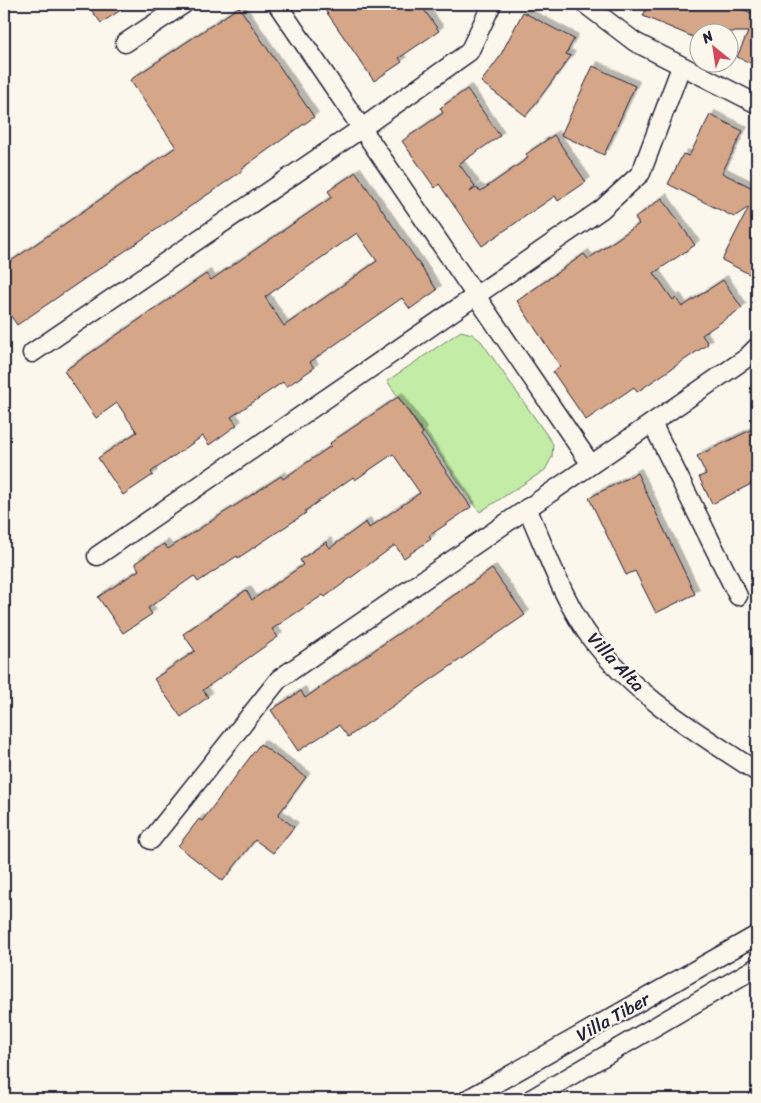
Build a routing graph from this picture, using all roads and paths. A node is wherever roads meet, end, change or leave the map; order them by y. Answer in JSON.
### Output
{"nodes":[{"id":1,"x":184,"y":4,"type":"edge"},
{"id":2,"x":277,"y":4,"type":"edge"},
{"id":3,"x":492,"y":4,"type":"edge"},
{"id":4,"x":585,"y":4,"type":"edge"},
{"id":5,"x":125,"y":43,"type":"dead end"},
{"id":6,"x":681,"y":67,"type":"junction"},
{"id":7,"x":757,"y":104,"type":"edge"},
{"id":8,"x":362,"y":128,"type":"junction"},
{"id":9,"x":476,"y":297,"type":"junction"},
{"id":10,"x":757,"y":347,"type":"edge"},
{"id":11,"x":32,"y":353,"type":"dead end"},
{"id":12,"x":652,"y":423,"type":"junction"},
{"id":13,"x":590,"y":464,"type":"junction"},
{"id":14,"x":527,"y":508,"type":"junction"},
{"id":15,"x":97,"y":556,"type":"dead end"},
{"id":16,"x":738,"y":596,"type":"dead end"},
{"id":17,"x":757,"y":772,"type":"edge"},
{"id":18,"x":151,"y":840,"type":"dead end"},
{"id":19,"x":757,"y":935,"type":"edge"},
{"id":20,"x":757,"y":967,"type":"edge"},
{"id":21,"x":468,"y":1099,"type":"edge"},
{"id":22,"x":531,"y":1099,"type":"edge"}],
"edges":[{"from":1,"to":5,"type":"street"},
{"from":2,"to":8,"type":"street"},
{"from":3,"to":8,"type":"street"},
{"from":4,"to":6,"type":"street"},
{"from":6,"to":7,"type":"street"},
{"from":6,"to":9,"type":"street"},
{"from":8,"to":9,"type":"street"},
{"from":8,"to":11,"type":"street"},
{"from":9,"to":13,"type":"street"},
{"from":9,"to":15,"type":"street"},
{"from":10,"to":12,"type":"street"},
{"from":12,"to":13,"type":"street"},
{"from":12,"to":16,"type":"street"},
{"from":13,"to":14,"type":"street"},
{"from":14,"to":17,"type":"street","name":"Villa Alta"},
{"from":14,"to":18,"type":"street"},
{"from":19,"to":21,"type":"street","name":"Villa Tiber"},
{"from":20,"to":22,"type":"street","name":"Villa Tiber"}]}
